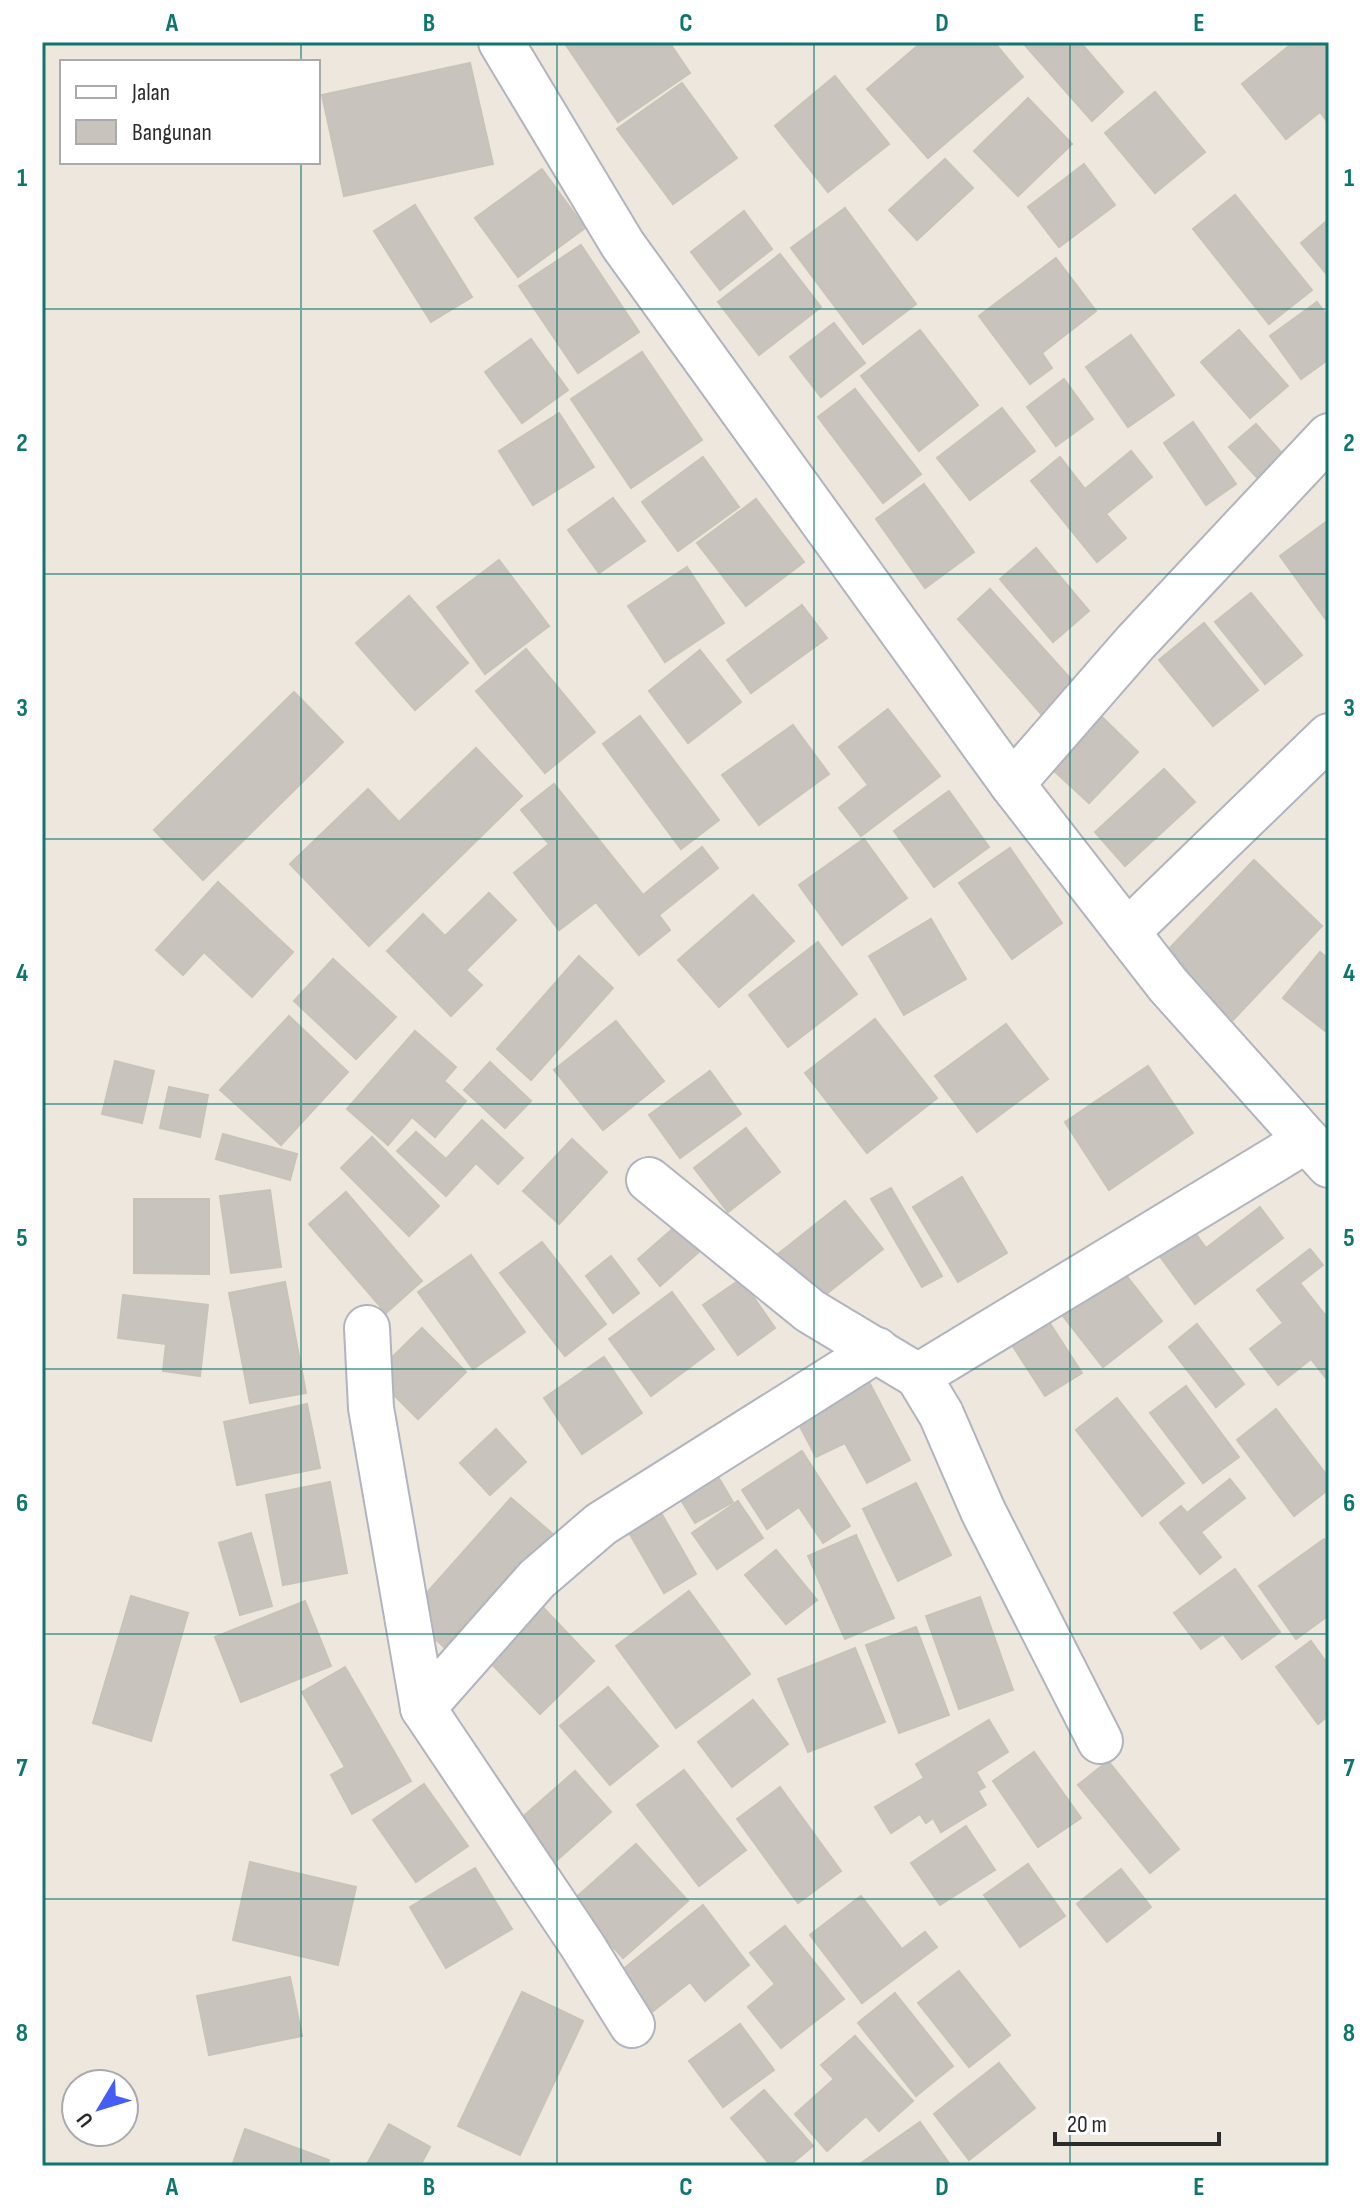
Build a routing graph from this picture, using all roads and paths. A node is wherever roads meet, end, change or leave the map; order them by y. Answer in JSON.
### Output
{"nodes":[{"id":1,"x":501,"y":42,"type":"edge"},
{"id":2,"x":1329,"y":436,"type":"edge"},
{"id":3,"x":1329,"y":736,"type":"edge"},
{"id":4,"x":1012,"y":784,"type":"junction"},
{"id":5,"x":1127,"y":932,"type":"junction"},
{"id":6,"x":1318,"y":1152,"type":"edge"},
{"id":7,"x":649,"y":1180,"type":"dead end"},
{"id":8,"x":367,"y":1328,"type":"dead end"},
{"id":9,"x":877,"y":1350,"type":"junction"},
{"id":10,"x":918,"y":1376,"type":"junction"},
{"id":11,"x":423,"y":1708,"type":"junction"},
{"id":12,"x":1100,"y":1741,"type":"dead end"},
{"id":13,"x":632,"y":2025,"type":"dead end"}],
"edges":[{"from":1,"to":4,"type":"street"},
{"from":2,"to":4,"type":"street"},
{"from":3,"to":5,"type":"street"},
{"from":4,"to":5,"type":"street"},
{"from":5,"to":6,"type":"street"},
{"from":6,"to":10,"type":"street"},
{"from":7,"to":9,"type":"street"},
{"from":8,"to":11,"type":"street"},
{"from":9,"to":10,"type":"street"},
{"from":9,"to":11,"type":"street"},
{"from":10,"to":12,"type":"street"},
{"from":11,"to":13,"type":"street"}]}
